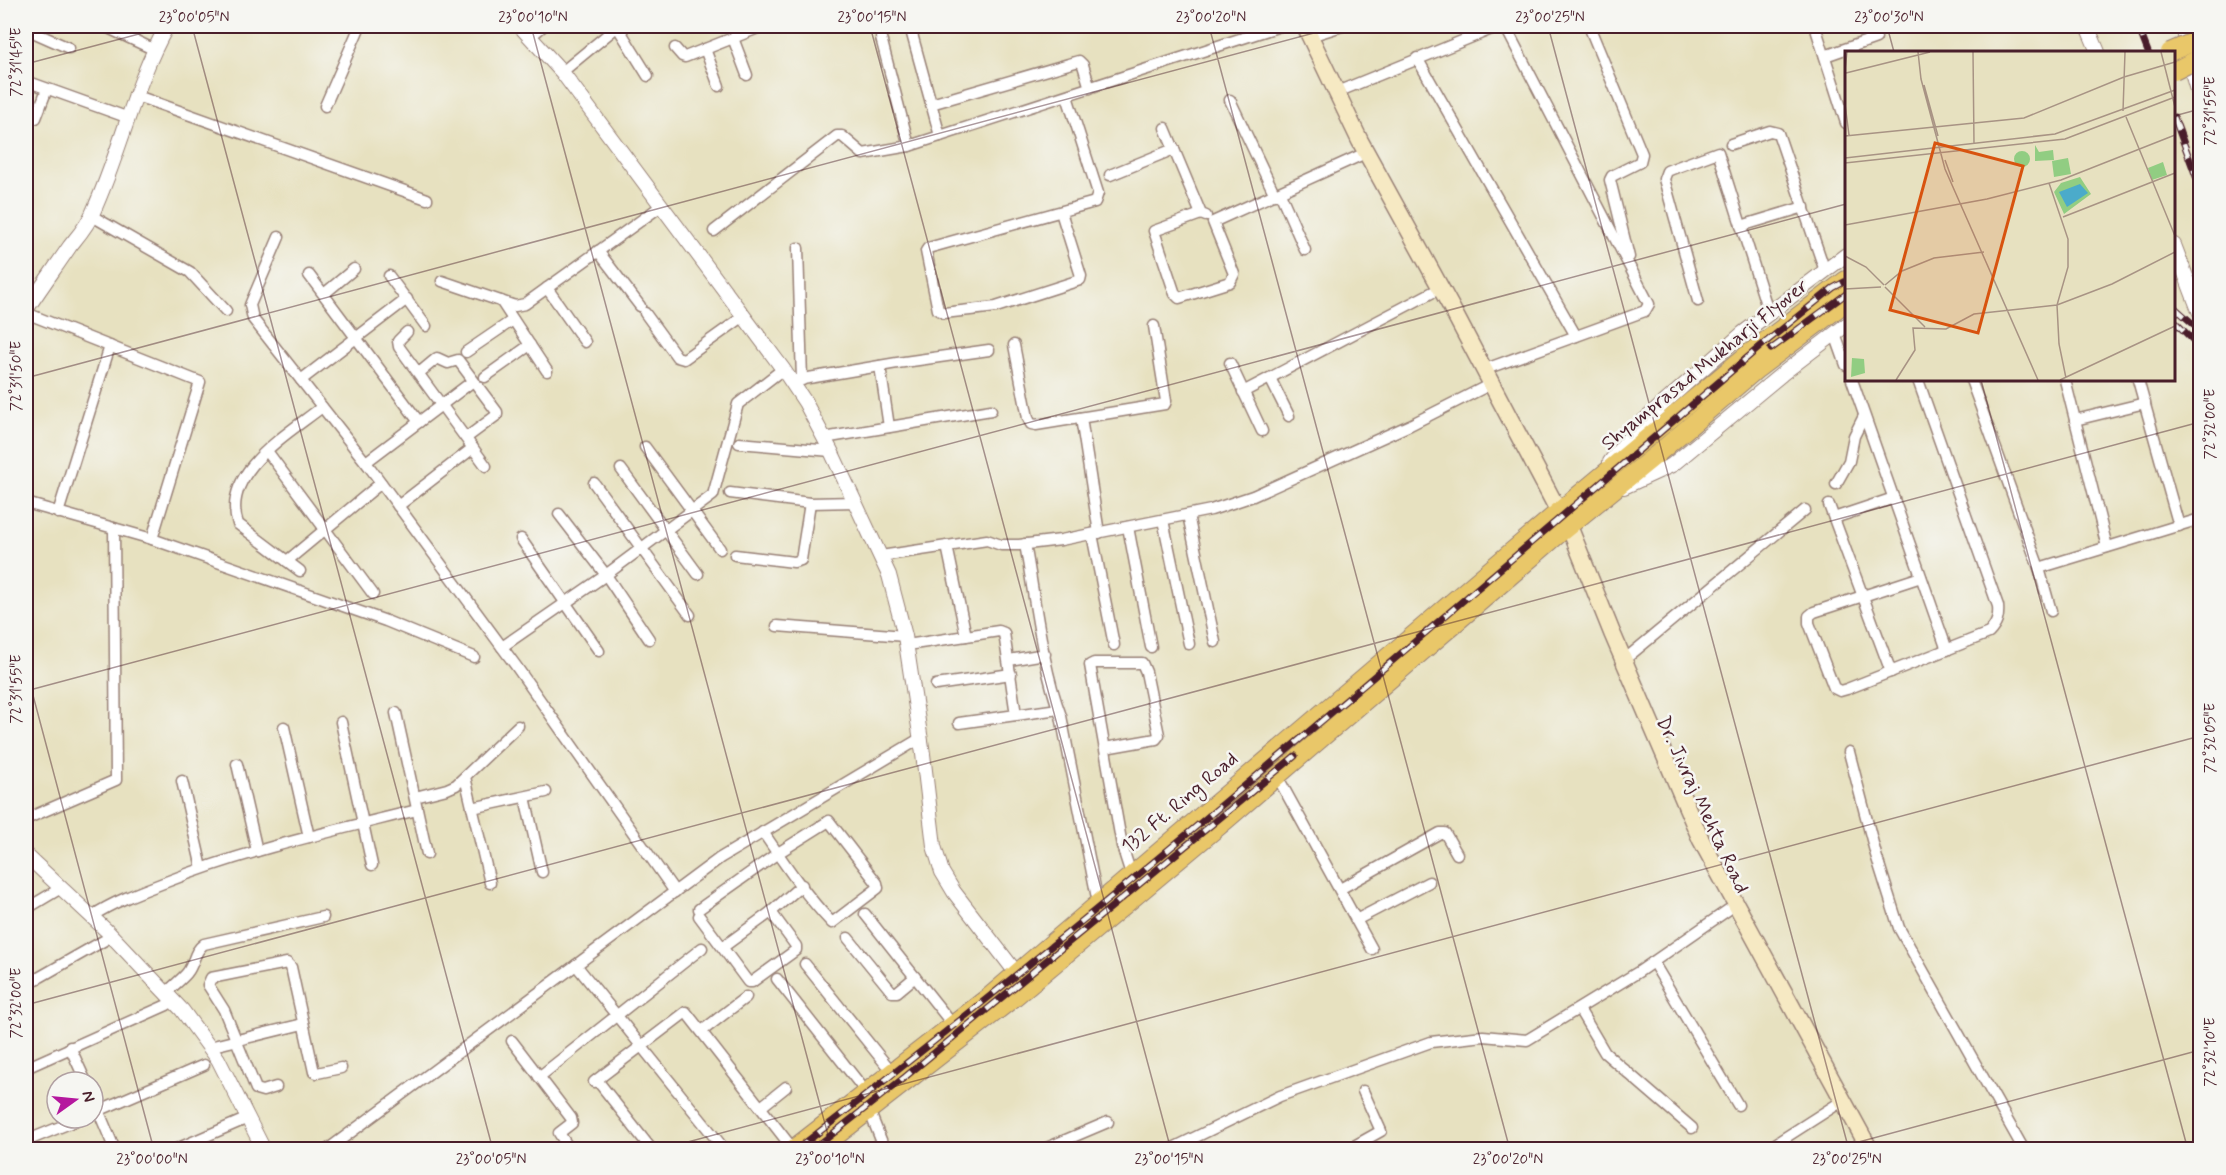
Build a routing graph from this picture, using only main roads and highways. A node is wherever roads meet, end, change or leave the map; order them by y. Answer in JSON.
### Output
{"nodes":[{"id":1,"x":1295,"y":26,"type":"edge"},
{"id":2,"x":1308,"y":31,"type":"edge"},
{"id":3,"x":2200,"y":39,"type":"edge"},
{"id":4,"x":2172,"y":51,"type":"edge"},
{"id":5,"x":2200,"y":58,"type":"edge"},
{"id":6,"x":2175,"y":70,"type":"edge"},
{"id":7,"x":1845,"y":281,"type":"edge"},
{"id":8,"x":1845,"y":303,"type":"edge"},
{"id":9,"x":1486,"y":381,"type":"junction"},
{"id":10,"x":1651,"y":448,"type":"junction"},
{"id":11,"x":1599,"y":490,"type":"joint"},
{"id":12,"x":1560,"y":522,"type":"junction"},
{"id":13,"x":1021,"y":980,"type":"junction"},
{"id":14,"x":793,"y":1149,"type":"edge"},
{"id":15,"x":815,"y":1149,"type":"edge"},
{"id":16,"x":1860,"y":1149,"type":"edge"},
{"id":17,"x":1870,"y":1149,"type":"edge"}],
"edges":[{"from":1,"to":9,"type":"main road"},
{"from":2,"to":9,"type":"main road"},
{"from":3,"to":4,"type":"main road","bridge":true},
{"from":5,"to":6,"type":"main road","bridge":true},
{"from":7,"to":10,"type":"main road","name":"Shyamprasad Mukharji Flyover"},
{"from":8,"to":10,"type":"main road","name":"Shyamprasad Mukharji Flyover"},
{"from":9,"to":12,"type":"main road"},
{"from":10,"to":11,"type":"main road","name":"Shyamprasad Mukharji Flyover"},
{"from":11,"to":12,"type":"main road","name":"132 Ft. Ring Road"},
{"from":12,"to":13,"type":"main road","name":"132 Ft. Ring Road"},
{"from":12,"to":13,"type":"main road","name":"132 Ft. Ring Road"},
{"from":12,"to":16,"type":"main road","name":"Dr. Jivraj Mehta Road"},
{"from":12,"to":17,"type":"main road"},
{"from":13,"to":14,"type":"main road","name":"132 Ft. Ring Road"},
{"from":13,"to":15,"type":"main road","name":"132 Ft. Ring Road"}]}
